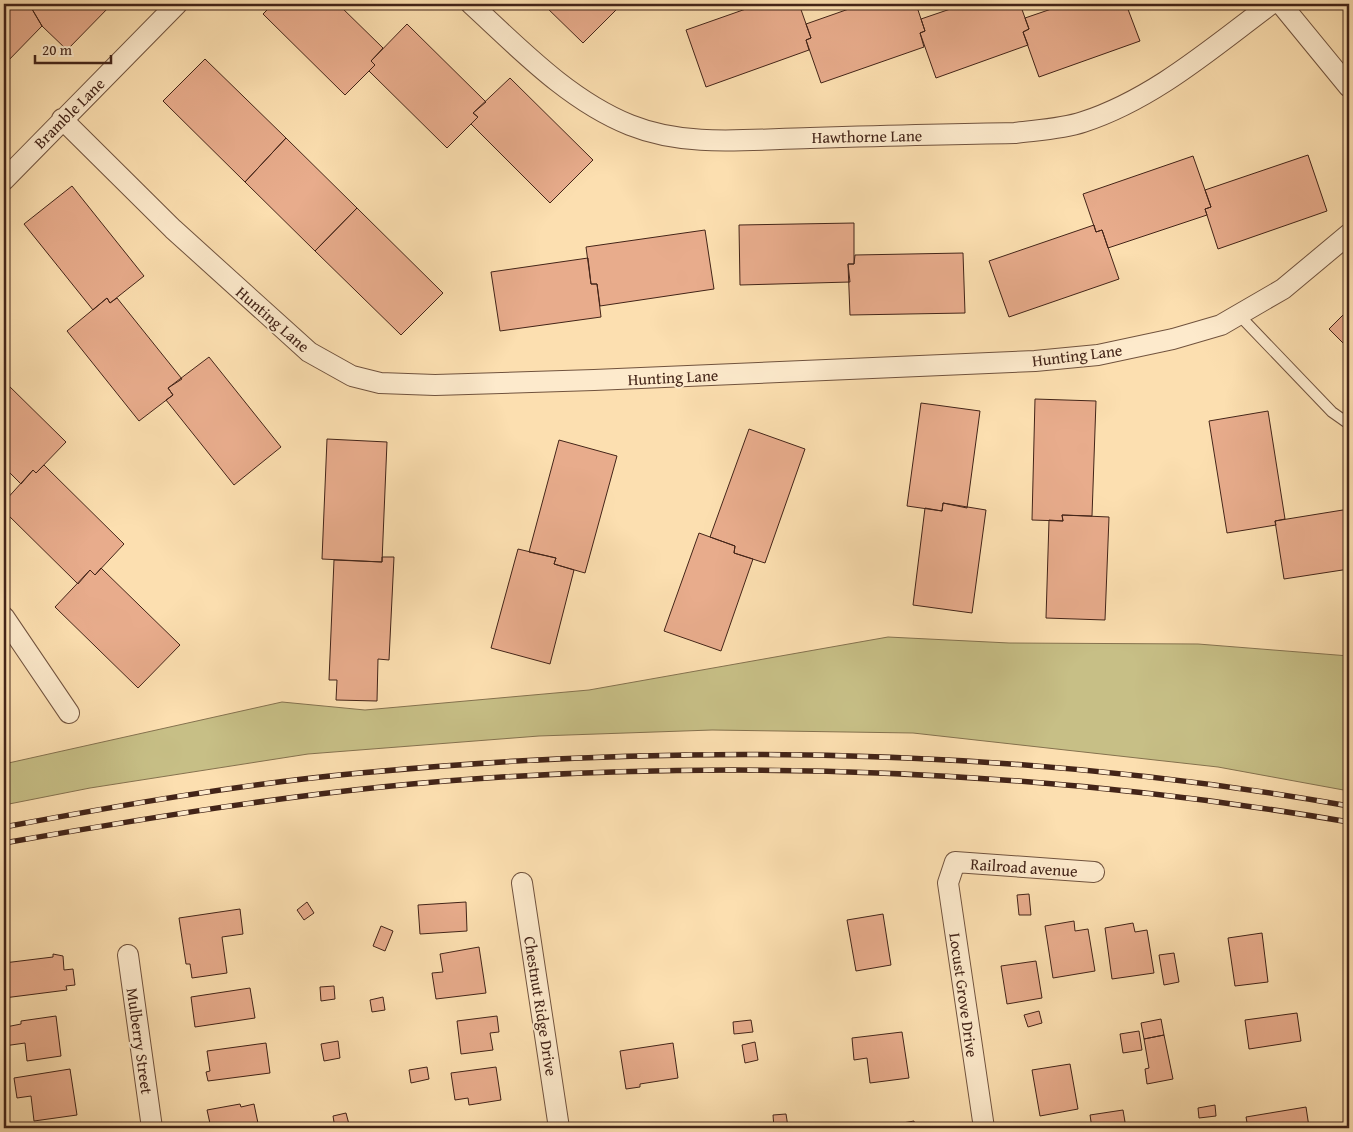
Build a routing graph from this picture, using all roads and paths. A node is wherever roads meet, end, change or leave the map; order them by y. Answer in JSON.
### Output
{"nodes":[{"id":1,"x":177,"y":4,"type":"edge"},
{"id":2,"x":471,"y":4,"type":"edge"},
{"id":3,"x":1271,"y":4,"type":"edge"},
{"id":4,"x":1281,"y":4,"type":"edge"},
{"id":5,"x":1349,"y":87,"type":"edge"},
{"id":6,"x":62,"y":119,"type":"junction"},
{"id":7,"x":4,"y":180,"type":"edge"},
{"id":8,"x":1349,"y":234,"type":"edge"},
{"id":9,"x":1239,"y":315,"type":"junction"},
{"id":10,"x":1349,"y":424,"type":"edge"},
{"id":11,"x":4,"y":617,"type":"edge"},
{"id":12,"x":70,"y":713,"type":"dead end"},
{"id":13,"x":955,"y":862,"type":"joint"},
{"id":14,"x":1094,"y":872,"type":"dead end"},
{"id":15,"x":522,"y":883,"type":"dead end"},
{"id":16,"x":128,"y":955,"type":"dead end"},
{"id":17,"x":152,"y":1128,"type":"edge"},
{"id":18,"x":559,"y":1128,"type":"edge"},
{"id":19,"x":984,"y":1128,"type":"edge"}],
"edges":[{"from":1,"to":6,"type":"street","name":"Bramble Lane"},
{"from":2,"to":3,"type":"street","name":"Hawthorne Lane"},
{"from":4,"to":5,"type":"street"},
{"from":6,"to":7,"type":"street","name":"Bramble Lane"},
{"from":6,"to":9,"type":"street","name":"Hunting Lane"},
{"from":8,"to":9,"type":"street","name":"Hunting Lane"},
{"from":9,"to":10,"type":"lane"},
{"from":11,"to":12,"type":"street"},
{"from":13,"to":14,"type":"street","name":"Railroad avenue"},
{"from":13,"to":19,"type":"street","name":"Locust Grove Drive"},
{"from":15,"to":18,"type":"street","name":"Chestnut Ridge Drive"},
{"from":16,"to":17,"type":"street","name":"Mulberry Street"}]}
